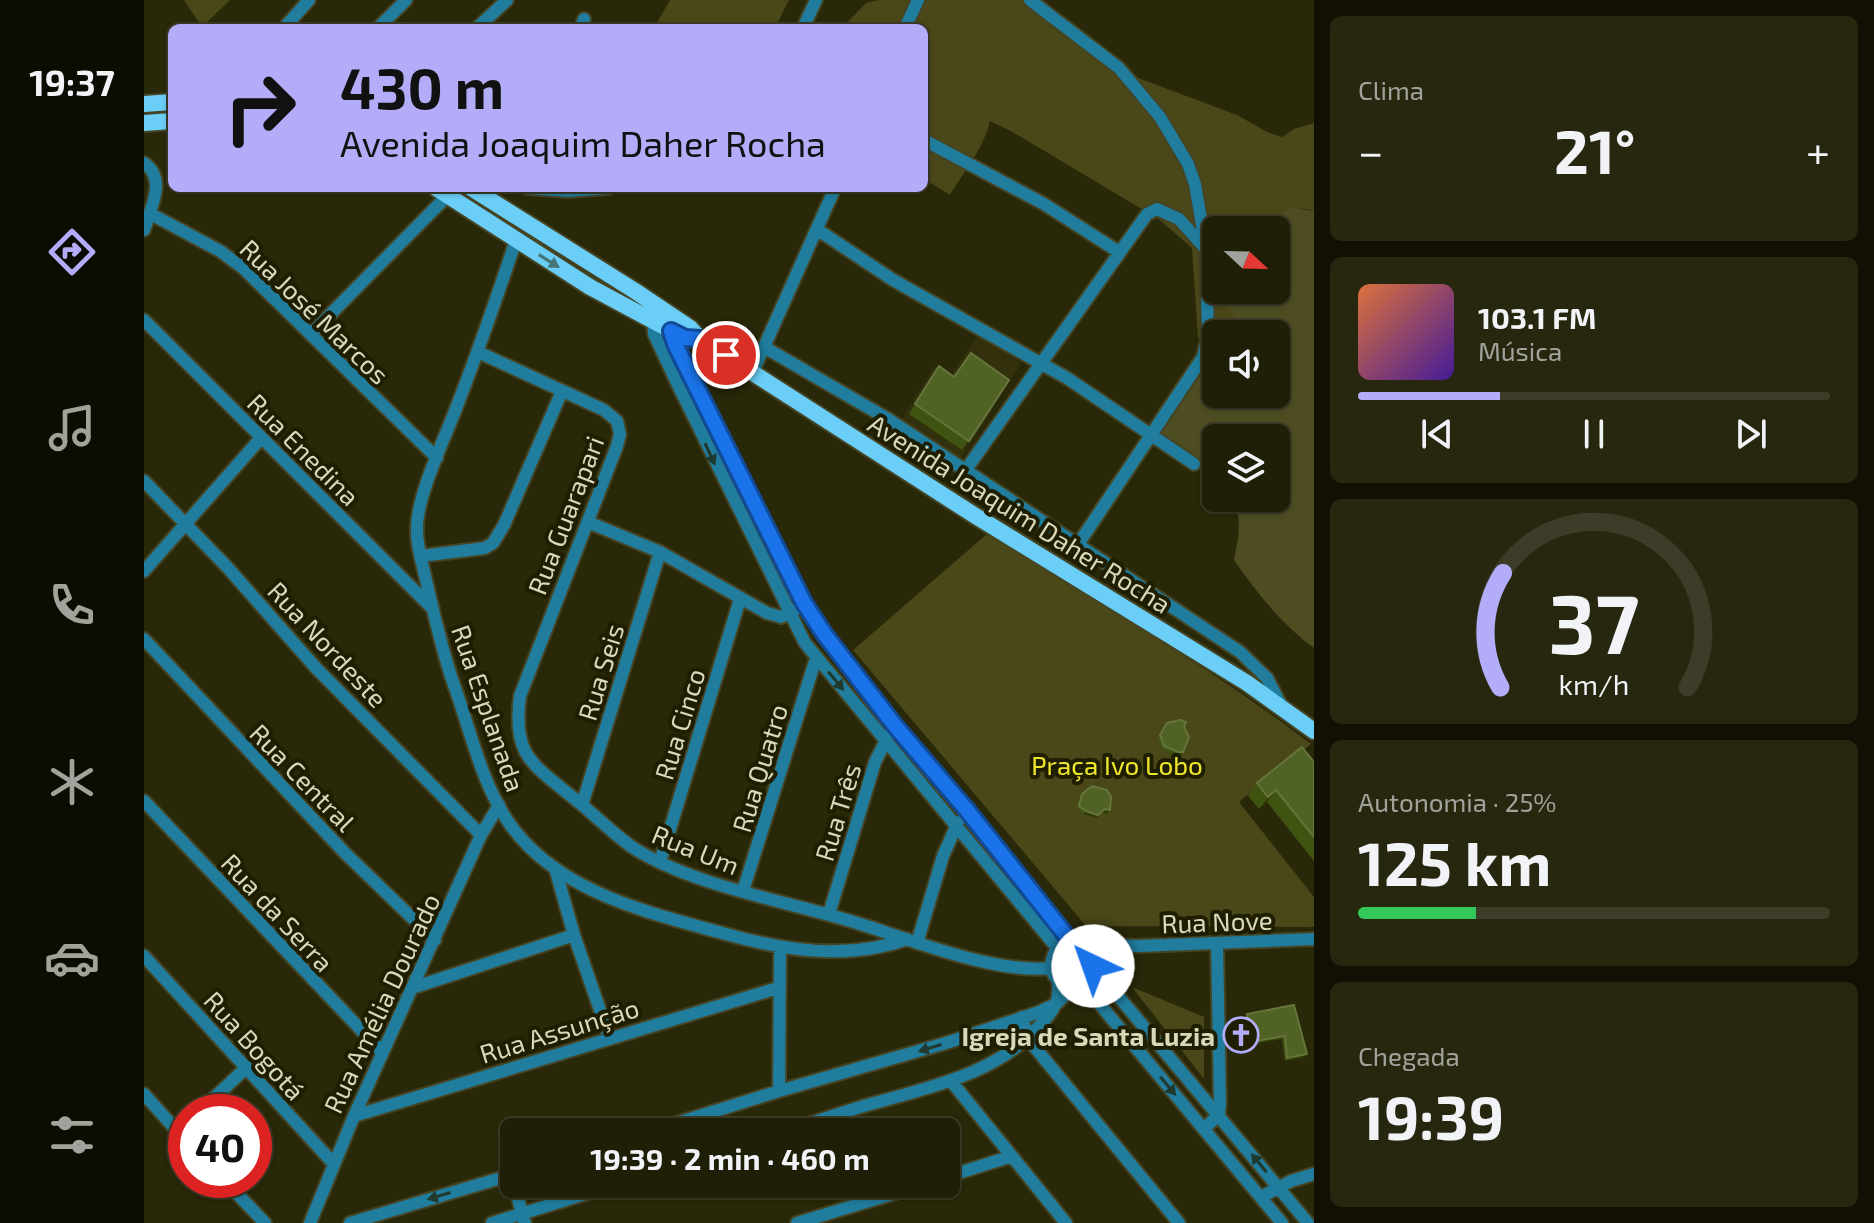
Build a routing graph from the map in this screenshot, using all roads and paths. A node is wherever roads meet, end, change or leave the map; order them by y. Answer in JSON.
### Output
{"nodes":[{"id":1,"x":309,"y":0,"type":"edge"},
{"id":2,"x":406,"y":0,"type":"edge"},
{"id":3,"x":816,"y":0,"type":"edge"},
{"id":4,"x":918,"y":0,"type":"edge"},
{"id":5,"x":1030,"y":0,"type":"edge"},
{"id":6,"x":500,"y":3,"type":"edge"},
{"id":7,"x":288,"y":24,"type":"edge"},
{"id":8,"x":382,"y":24,"type":"edge"},
{"id":9,"x":481,"y":24,"type":"edge"},
{"id":10,"x":805,"y":24,"type":"edge"},
{"id":11,"x":907,"y":24,"type":"edge"},
{"id":12,"x":168,"y":102,"type":"edge"},
{"id":13,"x":144,"y":104,"type":"edge"},
{"id":14,"x":168,"y":121,"type":"edge"},
{"id":15,"x":144,"y":123,"type":"edge"},
{"id":16,"x":928,"y":142,"type":"edge"},
{"id":17,"x":144,"y":163,"type":"edge"},
{"id":18,"x":442,"y":192,"type":"edge"},
{"id":19,"x":477,"y":192,"type":"edge"},
{"id":20,"x":833,"y":192,"type":"edge"},
{"id":21,"x":149,"y":213,"type":"junction"},
{"id":22,"x":1202,"y":225,"type":"edge"},
{"id":23,"x":144,"y":230,"type":"edge"},
{"id":24,"x":818,"y":230,"type":"junction"},
{"id":25,"x":516,"y":240,"type":"junction"},
{"id":26,"x":1202,"y":245,"type":"edge"},
{"id":27,"x":1119,"y":252,"type":"junction"},
{"id":28,"x":1207,"y":304,"type":"edge"},
{"id":29,"x":653,"y":314,"type":"junction"},
{"id":30,"x":144,"y":320,"type":"edge"},
{"id":31,"x":673,"y":325,"type":"junction"},
{"id":32,"x":311,"y":334,"type":"junction"},
{"id":33,"x":764,"y":347,"type":"junction"},
{"id":34,"x":478,"y":352,"type":"junction"},
{"id":35,"x":1040,"y":363,"type":"junction"},
{"id":36,"x":753,"y":371,"type":"junction"},
{"id":37,"x":562,"y":391,"type":"junction"},
{"id":38,"x":1150,"y":435,"type":"junction"},
{"id":39,"x":261,"y":438,"type":"junction"},
{"id":40,"x":437,"y":458,"type":"junction"},
{"id":41,"x":1194,"y":464,"type":"dead end"},
{"id":42,"x":965,"y":471,"type":"junction"},
{"id":43,"x":144,"y":481,"type":"edge"},
{"id":44,"x":588,"y":522,"type":"junction"},
{"id":45,"x":186,"y":525,"type":"junction"},
{"id":46,"x":1077,"y":546,"type":"junction"},
{"id":47,"x":660,"y":552,"type":"junction"},
{"id":48,"x":421,"y":556,"type":"junction"},
{"id":49,"x":144,"y":571,"type":"edge"},
{"id":50,"x":740,"y":599,"type":"junction"},
{"id":51,"x":804,"y":603,"type":"junction"},
{"id":52,"x":433,"y":609,"type":"junction"},
{"id":53,"x":789,"y":614,"type":"junction"},
{"id":54,"x":144,"y":639,"type":"edge"},
{"id":55,"x":816,"y":658,"type":"junction"},
{"id":56,"x":525,"y":680,"type":"joint"},
{"id":57,"x":1281,"y":705,"type":"junction"},
{"id":58,"x":896,"y":727,"type":"junction"},
{"id":59,"x":1314,"y":731,"type":"edge"},
{"id":60,"x":885,"y":740,"type":"junction"},
{"id":61,"x":144,"y":801,"type":"edge"},
{"id":62,"x":499,"y":805,"type":"junction"},
{"id":63,"x":582,"y":805,"type":"junction"},
{"id":64,"x":966,"y":809,"type":"junction"},
{"id":65,"x":956,"y":825,"type":"junction"},
{"id":66,"x":481,"y":835,"type":"junction"},
{"id":67,"x":660,"y":862,"type":"junction"},
{"id":68,"x":555,"y":868,"type":"junction"},
{"id":69,"x":743,"y":891,"type":"junction"},
{"id":70,"x":829,"y":914,"type":"junction"},
{"id":71,"x":875,"y":928,"type":"junction"},
{"id":72,"x":574,"y":935,"type":"junction"},
{"id":73,"x":1314,"y":939,"type":"edge"},
{"id":74,"x":435,"y":940,"type":"junction"},
{"id":75,"x":912,"y":941,"type":"junction"},
{"id":76,"x":1076,"y":944,"type":"junction"},
{"id":77,"x":1217,"y":944,"type":"junction"},
{"id":78,"x":1121,"y":946,"type":"junction"},
{"id":79,"x":780,"y":948,"type":"junction"},
{"id":80,"x":871,"y":949,"type":"junction"},
{"id":81,"x":1058,"y":949,"type":"junction"},
{"id":82,"x":144,"y":956,"type":"edge"},
{"id":83,"x":1093,"y":962,"type":"junction"},
{"id":84,"x":1054,"y":974,"type":"junction"},
{"id":85,"x":1079,"y":984,"type":"junction"},
{"id":86,"x":412,"y":988,"type":"junction"},
{"id":87,"x":778,"y":988,"type":"junction"},
{"id":88,"x":1056,"y":1004,"type":"junction"},
{"id":89,"x":1022,"y":1017,"type":"junction"},
{"id":90,"x":610,"y":1039,"type":"junction"},
{"id":91,"x":1028,"y":1039,"type":"junction"},
{"id":92,"x":382,"y":1052,"type":"junction"},
{"id":93,"x":247,"y":1067,"type":"junction"},
{"id":94,"x":951,"y":1081,"type":"junction"},
{"id":95,"x":779,"y":1091,"type":"junction"},
{"id":96,"x":144,"y":1094,"type":"edge"},
{"id":97,"x":218,"y":1094,"type":"edge"},
{"id":98,"x":1219,"y":1114,"type":"junction"},
{"id":99,"x":354,"y":1116,"type":"junction"},
{"id":100,"x":168,"y":1118,"type":"edge"},
{"id":101,"x":693,"y":1118,"type":"edge"},
{"id":102,"x":829,"y":1118,"type":"edge"},
{"id":103,"x":1204,"y":1129,"type":"junction"},
{"id":104,"x":1012,"y":1156,"type":"junction"},
{"id":105,"x":333,"y":1163,"type":"junction"},
{"id":106,"x":960,"y":1173,"type":"edge"},
{"id":107,"x":1314,"y":1174,"type":"edge"},
{"id":108,"x":500,"y":1179,"type":"edge"},
{"id":109,"x":1279,"y":1187,"type":"junction"},
{"id":110,"x":1261,"y":1197,"type":"junction"},
{"id":111,"x":241,"y":1198,"type":"edge"},
{"id":112,"x":519,"y":1198,"type":"edge"},
{"id":113,"x":579,"y":1198,"type":"edge"},
{"id":114,"x":879,"y":1198,"type":"edge"},
{"id":115,"x":524,"y":1218,"type":"edge"},
{"id":116,"x":265,"y":1223,"type":"edge"},
{"id":117,"x":310,"y":1223,"type":"edge"},
{"id":118,"x":350,"y":1223,"type":"edge"},
{"id":119,"x":492,"y":1223,"type":"edge"},
{"id":120,"x":797,"y":1223,"type":"edge"},
{"id":121,"x":1066,"y":1223,"type":"edge"},
{"id":122,"x":1179,"y":1223,"type":"edge"},
{"id":123,"x":1282,"y":1223,"type":"edge"},
{"id":124,"x":1308,"y":1223,"type":"edge"}],
"edges":[{"from":1,"to":7,"type":"street"},
{"from":2,"to":8,"type":"street"},
{"from":3,"to":10,"type":"street"},
{"from":4,"to":11,"type":"street"},
{"from":5,"to":22,"type":"street"},
{"from":6,"to":9,"type":"street"},
{"from":12,"to":13,"type":"main road"},
{"from":14,"to":15,"type":"main road"},
{"from":16,"to":27,"type":"street"},
{"from":17,"to":21,"type":"street"},
{"from":18,"to":25,"type":"main road"},
{"from":18,"to":32,"type":"street"},
{"from":19,"to":29,"type":"main road"},
{"from":20,"to":24,"type":"street"},
{"from":21,"to":23,"type":"street"},
{"from":21,"to":32,"type":"street","name":"Rua José Marcos"},
{"from":24,"to":33,"type":"street"},
{"from":24,"to":35,"type":"street"},
{"from":25,"to":29,"type":"main road","one_way":true},
{"from":25,"to":34,"type":"street","name":"Rua Esplanada"},
{"from":26,"to":27,"type":"street"},
{"from":27,"to":35,"type":"street"},
{"from":28,"to":38,"type":"street"},
{"from":29,"to":31,"type":"main road","name":"Avenida Joaquim Daher Rocha"},
{"from":29,"to":53,"type":"street","one_way":true},
{"from":30,"to":39,"type":"street","name":"Rua Enedina"},
{"from":31,"to":36,"type":"main road","name":"Avenida Joaquim Daher Rocha"},
{"from":31,"to":51,"type":"street"},
{"from":32,"to":40,"type":"street","name":"Rua José Marcos"},
{"from":33,"to":36,"type":"street"},
{"from":33,"to":42,"type":"street"},
{"from":34,"to":37,"type":"street","name":"Rua Guarapari"},
{"from":34,"to":40,"type":"street","name":"Rua Esplanada"},
{"from":35,"to":38,"type":"street"},
{"from":35,"to":42,"type":"street"},
{"from":36,"to":57,"type":"main road","name":"Avenida Joaquim Daher Rocha"},
{"from":37,"to":44,"type":"street","name":"Rua Guarapari"},
{"from":37,"to":48,"type":"street"},
{"from":38,"to":41,"type":"street"},
{"from":38,"to":46,"type":"street"},
{"from":39,"to":45,"type":"street"},
{"from":39,"to":52,"type":"street","name":"Rua Enedina"},
{"from":40,"to":48,"type":"street","name":"Rua Esplanada"},
{"from":42,"to":46,"type":"street"},
{"from":43,"to":45,"type":"street","name":"Rua Nordeste"},
{"from":44,"to":47,"type":"street"},
{"from":44,"to":56,"type":"street","name":"Rua Guarapari"},
{"from":45,"to":49,"type":"street"},
{"from":45,"to":66,"type":"street","name":"Rua Nordeste"},
{"from":46,"to":57,"type":"street"},
{"from":47,"to":50,"type":"street"},
{"from":47,"to":63,"type":"street","name":"Rua Seis"},
{"from":48,"to":52,"type":"street","name":"Rua Esplanada"},
{"from":50,"to":53,"type":"street"},
{"from":50,"to":67,"type":"street","name":"Rua Cinco"},
{"from":51,"to":53,"type":"street"},
{"from":51,"to":58,"type":"street"},
{"from":52,"to":62,"type":"street","name":"Rua Esplanada"},
{"from":53,"to":55,"type":"street"},
{"from":54,"to":74,"type":"street","name":"Rua Central"},
{"from":55,"to":60,"type":"street","one_way":true},
{"from":55,"to":69,"type":"street","name":"Rua Quatro"},
{"from":56,"to":63,"type":"street","name":"Rua Um"},
{"from":57,"to":59,"type":"main road","name":"Avenida Joaquim Daher Rocha"},
{"from":58,"to":60,"type":"street","name":"Rua Três"},
{"from":58,"to":64,"type":"street"},
{"from":60,"to":65,"type":"street"},
{"from":60,"to":70,"type":"street","name":"Rua Três"},
{"from":61,"to":92,"type":"street","name":"Rua da Serra"},
{"from":62,"to":66,"type":"street","name":"Rua Amélia Dourado"},
{"from":62,"to":68,"type":"street","name":"Rua Esplanada"},
{"from":63,"to":67,"type":"street","name":"Rua Um"},
{"from":64,"to":65,"type":"street"},
{"from":64,"to":76,"type":"street"},
{"from":65,"to":75,"type":"street"},
{"from":65,"to":81,"type":"street"},
{"from":66,"to":74,"type":"street","name":"Rua Amélia Dourado"},
{"from":67,"to":69,"type":"street","name":"Rua Um"},
{"from":68,"to":72,"type":"street"},
{"from":68,"to":79,"type":"street","name":"Rua Esplanada"},
{"from":69,"to":70,"type":"street","name":"Rua Um"},
{"from":70,"to":71,"type":"street","name":"Rua Um"},
{"from":71,"to":75,"type":"street","name":"Rua Um"},
{"from":71,"to":80,"type":"street"},
{"from":72,"to":86,"type":"street"},
{"from":72,"to":90,"type":"street"},
{"from":73,"to":77,"type":"street","name":"Rua Nove"},
{"from":74,"to":86,"type":"street","name":"Rua Amélia Dourado"},
{"from":75,"to":80,"type":"street","name":"Rua Esplanada"},
{"from":75,"to":84,"type":"street","name":"Rua Um"},
{"from":76,"to":78,"type":"street","name":"Rua Nove"},
{"from":76,"to":81,"type":"street"},
{"from":76,"to":83,"type":"street"},
{"from":77,"to":78,"type":"street","name":"Rua Nove"},
{"from":77,"to":98,"type":"street"},
{"from":78,"to":83,"type":"street"},
{"from":79,"to":80,"type":"street","name":"Rua Esplanada"},
{"from":79,"to":87,"type":"street"},
{"from":81,"to":84,"type":"street"},
{"from":82,"to":93,"type":"street","name":"Rua Bogotá"},
{"from":83,"to":85,"type":"street"},
{"from":83,"to":98,"type":"street"},
{"from":84,"to":85,"type":"street"},
{"from":84,"to":88,"type":"street"},
{"from":85,"to":88,"type":"street"},
{"from":85,"to":103,"type":"street","one_way":true},
{"from":86,"to":92,"type":"street","name":"Rua Amélia Dourado"},
{"from":87,"to":90,"type":"street","name":"Rua Assunção"},
{"from":87,"to":95,"type":"street"},
{"from":88,"to":89,"type":"street"},
{"from":88,"to":91,"type":"street"},
{"from":89,"to":91,"type":"street"},
{"from":89,"to":95,"type":"street","one_way":true},
{"from":90,"to":99,"type":"street","name":"Rua Assunção"},
{"from":91,"to":94,"type":"street"},
{"from":91,"to":122,"type":"street"},
{"from":92,"to":99,"type":"street","name":"Rua Amélia Dourado"},
{"from":93,"to":97,"type":"street"},
{"from":93,"to":105,"type":"street","name":"Rua Bogotá"},
{"from":94,"to":102,"type":"street"},
{"from":94,"to":104,"type":"street"},
{"from":95,"to":101,"type":"street"},
{"from":96,"to":100,"type":"street"},
{"from":98,"to":103,"type":"street"},
{"from":109,"to":98,"type":"street","one_way":true},
{"from":99,"to":105,"type":"street","name":"Rua Amélia Dourado"},
{"from":103,"to":110,"type":"street"},
{"from":104,"to":106,"type":"street"},
{"from":104,"to":121,"type":"street"},
{"from":105,"to":117,"type":"street","name":"Rua Amélia Dourado"},
{"from":107,"to":109,"type":"street"},
{"from":108,"to":118,"type":"street","one_way":true},
{"from":109,"to":110,"type":"street"},
{"from":109,"to":124,"type":"street"},
{"from":110,"to":123,"type":"street"},
{"from":111,"to":116,"type":"street"},
{"from":112,"to":115,"type":"street"},
{"from":113,"to":115,"type":"street"},
{"from":114,"to":120,"type":"street"},
{"from":115,"to":119,"type":"street"}]}
